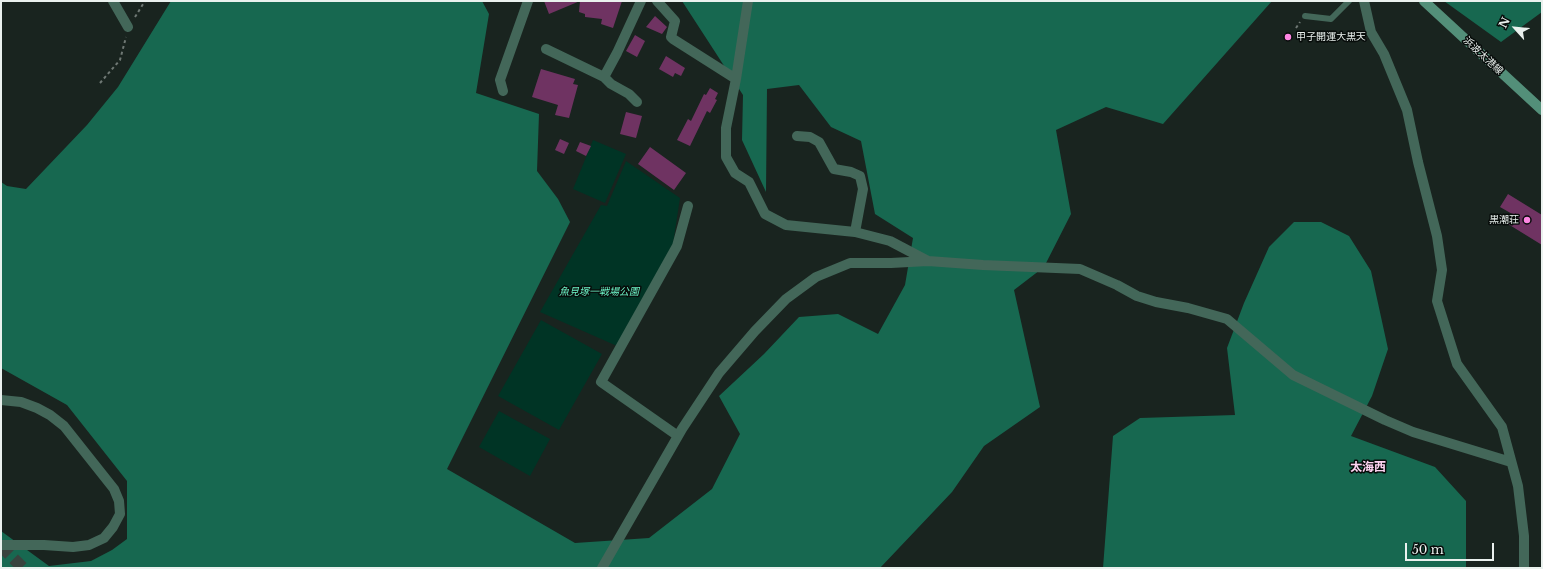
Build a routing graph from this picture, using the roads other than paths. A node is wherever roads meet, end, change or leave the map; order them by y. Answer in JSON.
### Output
{"nodes":[{"id":1,"x":113,"y":1,"type":"edge"},
{"id":2,"x":528,"y":1,"type":"edge"},
{"id":3,"x":641,"y":1,"type":"edge"},
{"id":4,"x":657,"y":1,"type":"edge"},
{"id":5,"x":748,"y":1,"type":"edge"},
{"id":6,"x":1349,"y":1,"type":"edge"},
{"id":7,"x":1364,"y":1,"type":"edge"},
{"id":8,"x":1424,"y":1,"type":"edge"},
{"id":9,"x":1305,"y":16,"type":"dead end"},
{"id":10,"x":128,"y":27,"type":"road end"},
{"id":11,"x":546,"y":49,"type":"dead end"},
{"id":12,"x":604,"y":77,"type":"junction"},
{"id":13,"x":736,"y":78,"type":"junction"},
{"id":14,"x":503,"y":91,"type":"dead end"},
{"id":15,"x":637,"y":102,"type":"dead end"},
{"id":16,"x":1542,"y":110,"type":"edge"},
{"id":17,"x":797,"y":136,"type":"dead end"},
{"id":18,"x":688,"y":206,"type":"dead end"},
{"id":19,"x":855,"y":232,"type":"junction"},
{"id":20,"x":928,"y":261,"type":"junction"},
{"id":21,"x":1,"y":400,"type":"edge"},
{"id":22,"x":678,"y":436,"type":"junction"},
{"id":23,"x":1511,"y":462,"type":"junction"},
{"id":24,"x":1,"y":545,"type":"edge"},
{"id":25,"x":602,"y":568,"type":"edge"},
{"id":26,"x":1524,"y":568,"type":"edge"}],
"edges":[{"from":1,"to":10,"type":"street"},
{"from":2,"to":14,"type":"street"},
{"from":3,"to":12,"type":"street"},
{"from":4,"to":13,"type":"street"},
{"from":5,"to":13,"type":"street"},
{"from":6,"to":9,"type":"lane"},
{"from":7,"to":23,"type":"street"},
{"from":8,"to":16,"type":"main road","name":"浜波太港線"},
{"from":11,"to":12,"type":"street"},
{"from":12,"to":15,"type":"street"},
{"from":13,"to":19,"type":"street"},
{"from":17,"to":19,"type":"street"},
{"from":18,"to":22,"type":"street"},
{"from":19,"to":20,"type":"street"},
{"from":20,"to":22,"type":"street"},
{"from":20,"to":23,"type":"street"},
{"from":21,"to":24,"type":"street"},
{"from":22,"to":25,"type":"street"},
{"from":23,"to":26,"type":"street"}]}
